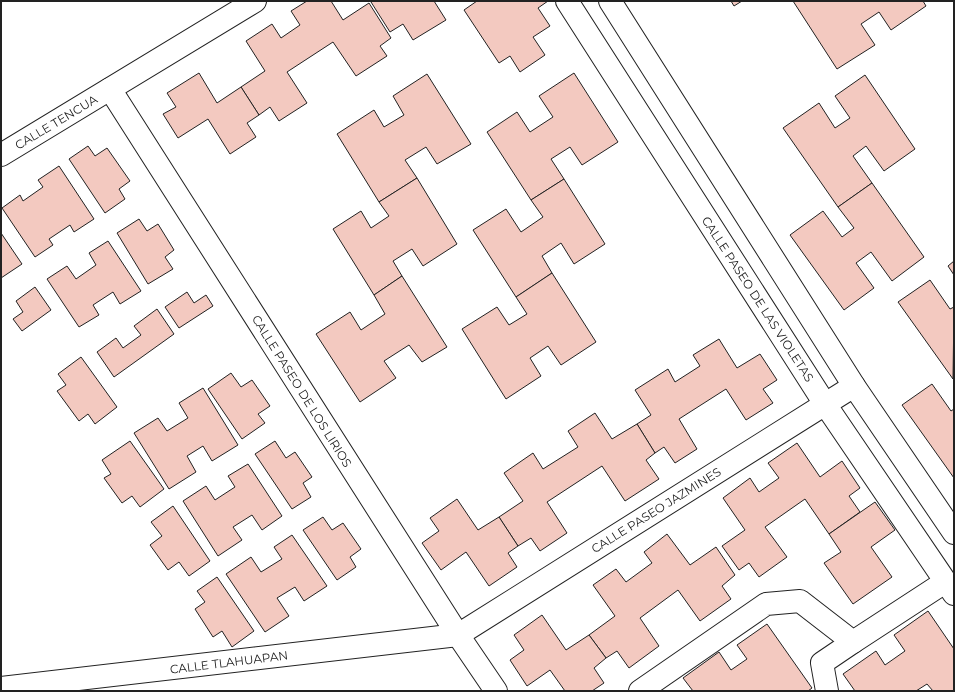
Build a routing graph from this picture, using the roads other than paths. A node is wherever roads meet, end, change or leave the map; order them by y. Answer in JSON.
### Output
{"nodes":[{"id":1,"x":255,"y":1,"type":"edge"},
{"id":2,"x":567,"y":1,"type":"edge"},
{"id":3,"x":610,"y":1,"type":"edge"},
{"id":4,"x":110,"y":89,"type":"junction"},
{"id":5,"x":1,"y":155,"type":"edge"},
{"id":6,"x":854,"y":386,"type":"junction"},
{"id":7,"x":825,"y":404,"type":"junction"},
{"id":8,"x":954,"y":533,"type":"edge"},
{"id":9,"x":950,"y":588,"type":"edge"},
{"id":10,"x":458,"y":635,"type":"junction"},
{"id":11,"x":853,"y":642,"type":"junction"},
{"id":12,"x":1,"y":688,"type":"edge"},
{"id":13,"x":496,"y":691,"type":"edge"},
{"id":14,"x":640,"y":691,"type":"edge"},
{"id":15,"x":827,"y":691,"type":"edge"}],
"edges":[{"from":1,"to":4,"type":"street","name":"CALLE TENCUA"},
{"from":2,"to":7,"type":"street","name":"CALLE PASEO DE LAS VIOLETAS"},
{"from":3,"to":6,"type":"street"},
{"from":4,"to":5,"type":"street","name":"CALLE TENCUA"},
{"from":4,"to":10,"type":"street","name":"CALLE PASEO DE LOS LIRIOS"},
{"from":6,"to":7,"type":"street","name":"CALLE PASEO JAZMINES"},
{"from":6,"to":8,"type":"street"},
{"from":7,"to":9,"type":"street","name":"CALLE PASEO DE LAS VIOLETAS"},
{"from":7,"to":10,"type":"street","name":"CALLE PASEO JAZMINES"},
{"from":9,"to":11,"type":"street"},
{"from":10,"to":12,"type":"street","name":"CALLE TLAHUAPAN"},
{"from":10,"to":13,"type":"street","name":"CALLE PASEO DE LOS LIRIOS"},
{"from":11,"to":14,"type":"street"},
{"from":11,"to":15,"type":"street"}]}
